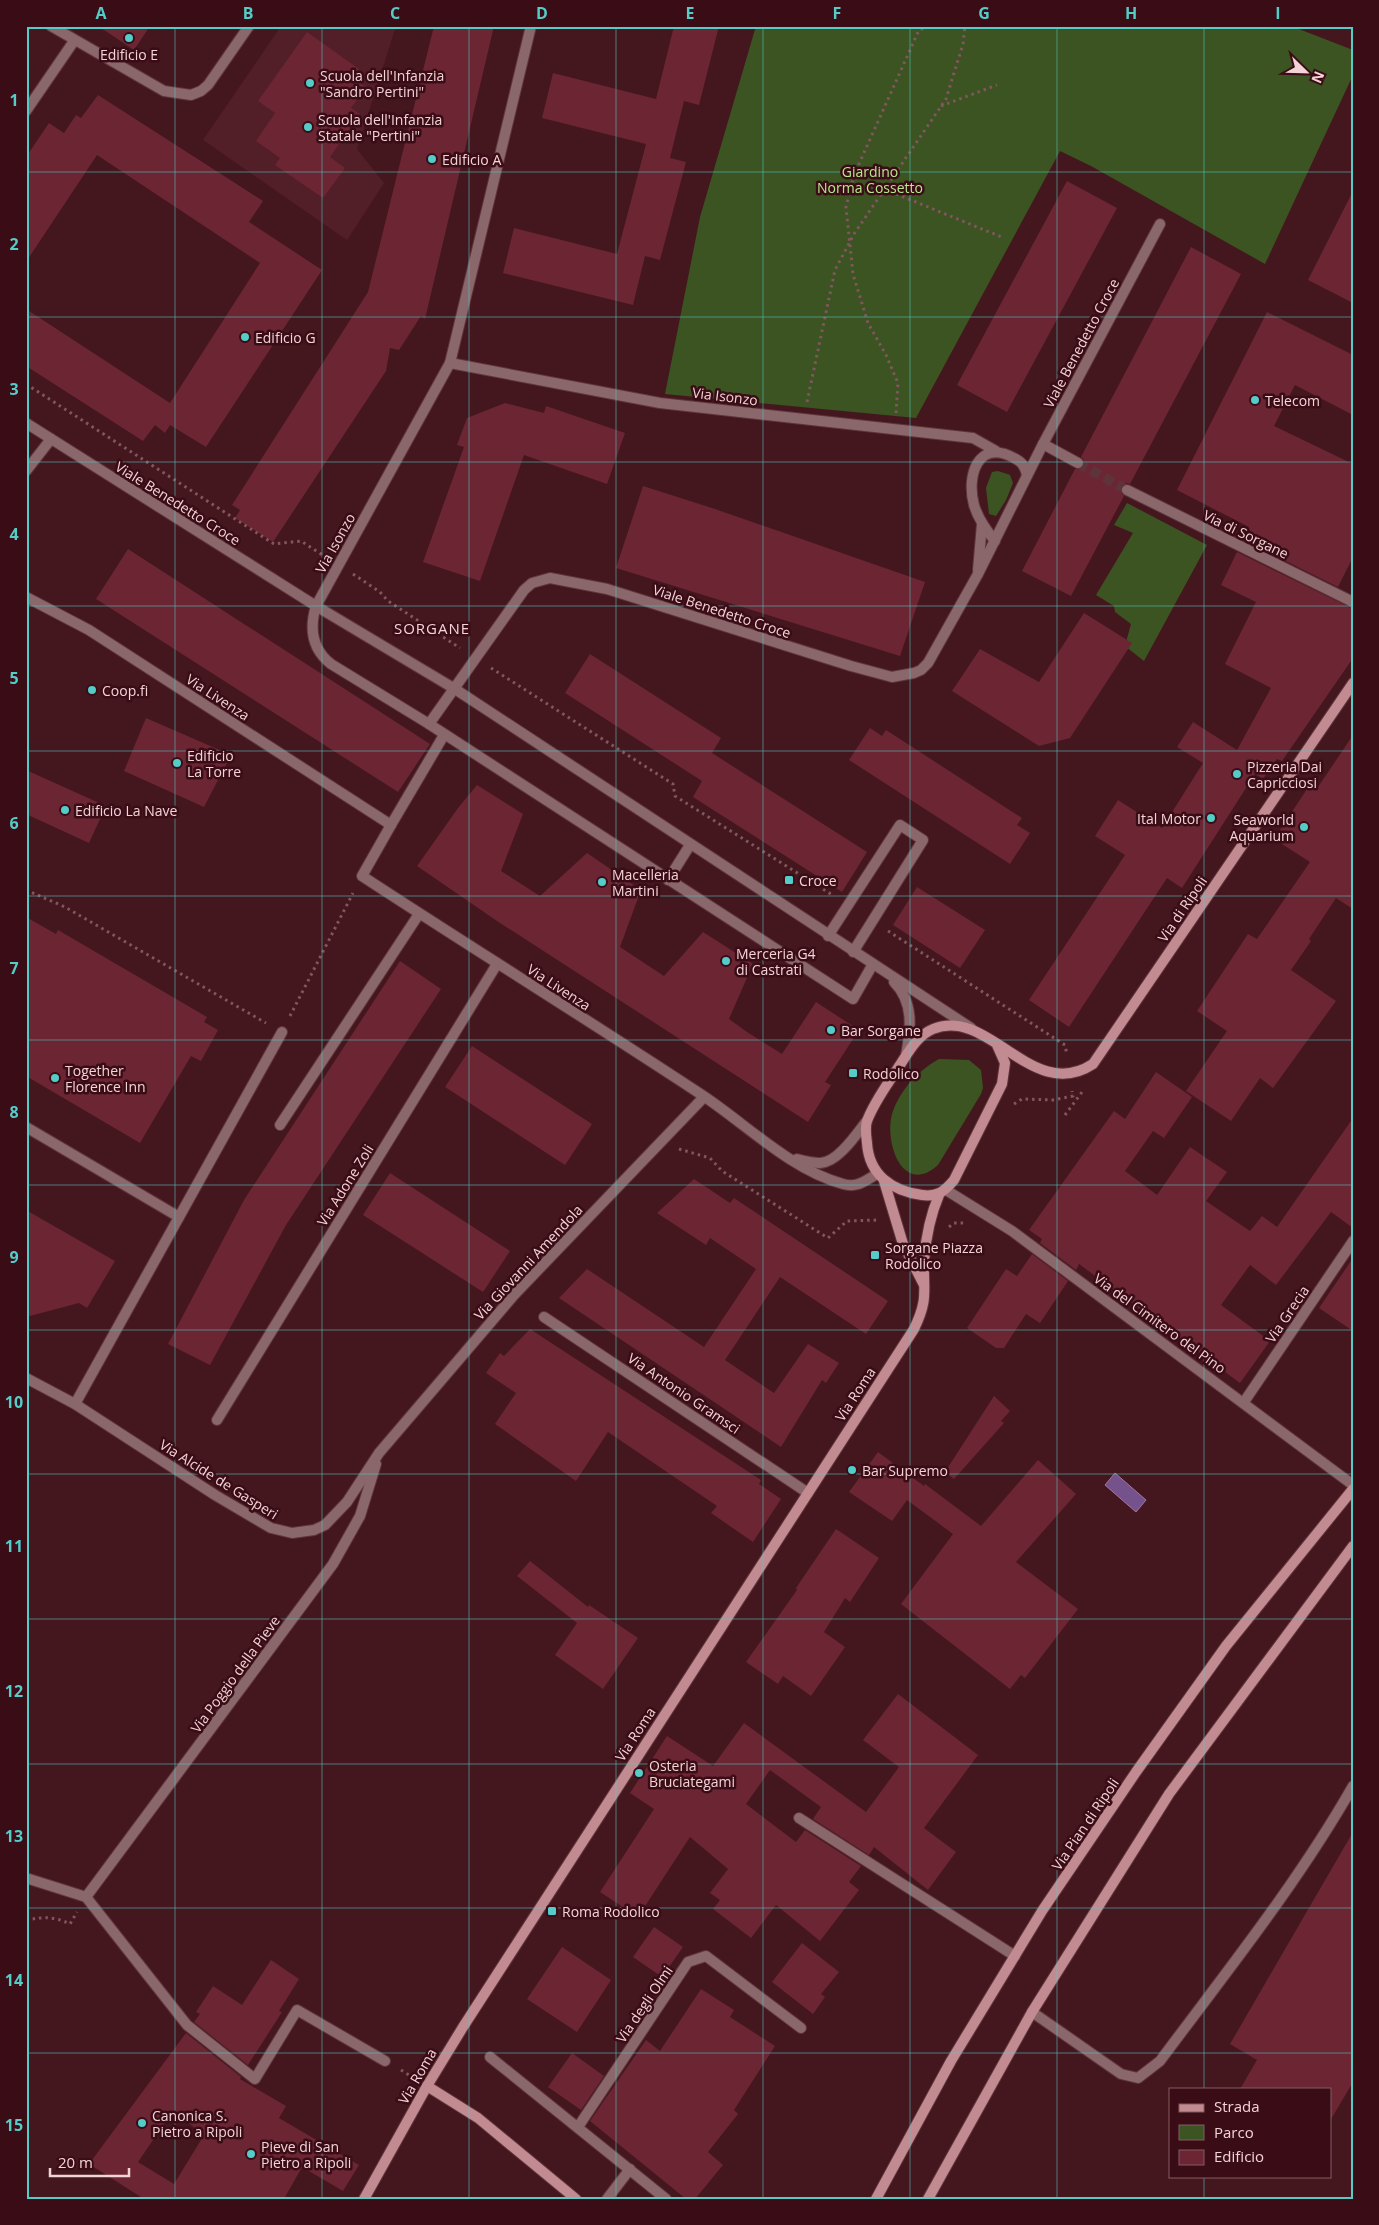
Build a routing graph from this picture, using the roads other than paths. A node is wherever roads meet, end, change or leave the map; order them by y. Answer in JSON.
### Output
{"nodes":[{"id":1,"x":51,"y":26,"type":"edge"},
{"id":2,"x":250,"y":26,"type":"edge"},
{"id":3,"x":531,"y":26,"type":"edge"},
{"id":4,"x":74,"y":41,"type":"junction"},
{"id":5,"x":26,"y":111,"type":"edge"},
{"id":6,"x":1160,"y":224,"type":"dead end"},
{"id":7,"x":450,"y":363,"type":"junction"},
{"id":8,"x":26,"y":423,"type":"edge"},
{"id":9,"x":51,"y":439,"type":"junction"},
{"id":10,"x":1043,"y":444,"type":"junction"},
{"id":11,"x":996,"y":451,"type":"junction"},
{"id":12,"x":1078,"y":463,"type":"tunnel mouth"},
{"id":13,"x":26,"y":471,"type":"edge"},
{"id":14,"x":1027,"y":475,"type":"junction"},
{"id":15,"x":1127,"y":490,"type":"tunnel mouth"},
{"id":16,"x":982,"y":524,"type":"junction"},
{"id":17,"x":996,"y":541,"type":"junction"},
{"id":18,"x":978,"y":574,"type":"junction"},
{"id":19,"x":26,"y":597,"type":"edge"},
{"id":20,"x":1353,"y":602,"type":"edge"},
{"id":21,"x":316,"y":606,"type":"junction"},
{"id":22,"x":1353,"y":683,"type":"edge"},
{"id":23,"x":455,"y":689,"type":"junction"},
{"id":24,"x":429,"y":724,"type":"junction"},
{"id":25,"x":444,"y":735,"type":"junction"},
{"id":26,"x":391,"y":825,"type":"junction"},
{"id":27,"x":690,"y":845,"type":"junction"},
{"id":28,"x":668,"y":880,"type":"junction"},
{"id":29,"x":419,"y":914,"type":"junction"},
{"id":30,"x":828,"y":936,"type":"junction"},
{"id":31,"x":853,"y":952,"type":"junction"},
{"id":32,"x":497,"y":964,"type":"junction"},
{"id":33,"x":873,"y":964,"type":"junction"},
{"id":34,"x":885,"y":972,"type":"junction"},
{"id":35,"x":971,"y":1028,"type":"junction"},
{"id":36,"x":282,"y":1032,"type":"road end"},
{"id":37,"x":997,"y":1045,"type":"junction"},
{"id":38,"x":905,"y":1058,"type":"junction"},
{"id":39,"x":704,"y":1096,"type":"junction"},
{"id":40,"x":866,"y":1122,"type":"junction"},
{"id":41,"x":280,"y":1125,"type":"dead end"},
{"id":42,"x":26,"y":1127,"type":"edge"},
{"id":43,"x":788,"y":1157,"type":"junction"},
{"id":44,"x":880,"y":1177,"type":"junction"},
{"id":45,"x":942,"y":1192,"type":"junction"},
{"id":46,"x":180,"y":1217,"type":"junction"},
{"id":47,"x":1353,"y":1241,"type":"edge"},
{"id":48,"x":925,"y":1286,"type":"junction"},
{"id":49,"x":544,"y":1317,"type":"dead end"},
{"id":50,"x":26,"y":1378,"type":"edge"},
{"id":51,"x":1244,"y":1402,"type":"junction"},
{"id":52,"x":75,"y":1404,"type":"junction"},
{"id":53,"x":217,"y":1420,"type":"dead end"},
{"id":54,"x":380,"y":1453,"type":"junction"},
{"id":55,"x":1353,"y":1485,"type":"edge"},
{"id":56,"x":1353,"y":1489,"type":"edge"},
{"id":57,"x":808,"y":1493,"type":"junction"},
{"id":58,"x":1353,"y":1546,"type":"edge"},
{"id":59,"x":1353,"y":1786,"type":"edge"},
{"id":60,"x":799,"y":1818,"type":"dead end"},
{"id":61,"x":26,"y":1878,"type":"edge"},
{"id":62,"x":86,"y":1897,"type":"junction"},
{"id":63,"x":1015,"y":1956,"type":"junction"},
{"id":64,"x":1032,"y":2012,"type":"junction"},
{"id":65,"x":801,"y":2028,"type":"dead end"},
{"id":66,"x":490,"y":2057,"type":"dead end"},
{"id":67,"x":385,"y":2061,"type":"road end"},
{"id":68,"x":427,"y":2086,"type":"junction"},
{"id":69,"x":578,"y":2127,"type":"junction"},
{"id":70,"x":630,"y":2169,"type":"junction"},
{"id":71,"x":364,"y":2199,"type":"edge"},
{"id":72,"x":576,"y":2199,"type":"edge"},
{"id":73,"x":607,"y":2199,"type":"edge"},
{"id":74,"x":666,"y":2199,"type":"edge"},
{"id":75,"x":876,"y":2199,"type":"edge"},
{"id":76,"x":928,"y":2199,"type":"edge"}],
"edges":[{"from":1,"to":4,"type":"street"},
{"from":2,"to":4,"type":"street"},
{"from":3,"to":7,"type":"street","name":"Via Isonzo"},
{"from":4,"to":5,"type":"street"},
{"from":6,"to":10,"type":"street","name":"Viale Benedetto Croce"},
{"from":7,"to":11,"type":"street","name":"Via Isonzo"},
{"from":7,"to":21,"type":"street","name":"Via Isonzo"},
{"from":8,"to":9,"type":"street","name":"Viale Benedetto Croce"},
{"from":9,"to":13,"type":"street"},
{"from":9,"to":21,"type":"street","name":"Viale Benedetto Croce"},
{"from":10,"to":12,"type":"street"},
{"from":10,"to":14,"type":"street","name":"Viale Benedetto Croce"},
{"from":11,"to":14,"type":"street"},
{"from":11,"to":16,"type":"street","name":"Viale Benedetto Croce"},
{"from":14,"to":17,"type":"street","name":"Viale Benedetto Croce"},
{"from":15,"to":20,"type":"street","name":"Via di Sorgane"},
{"from":16,"to":17,"type":"street","name":"Viale Benedetto Croce"},
{"from":16,"to":18,"type":"street","name":"Viale Benedetto Croce"},
{"from":17,"to":18,"type":"street","name":"Viale Benedetto Croce"},
{"from":18,"to":23,"type":"street","name":"Viale Benedetto Croce"},
{"from":19,"to":26,"type":"street","name":"Via Livenza"},
{"from":21,"to":23,"type":"street","name":"Viale Benedetto Croce"},
{"from":21,"to":24,"type":"street"},
{"from":22,"to":37,"type":"street","name":"Via di Ripoli"},
{"from":23,"to":24,"type":"street","name":"Viale Benedetto Croce"},
{"from":23,"to":27,"type":"street","name":"Viale Benedetto Croce"},
{"from":24,"to":25,"type":"street"},
{"from":25,"to":26,"type":"street"},
{"from":25,"to":28,"type":"street"},
{"from":26,"to":29,"type":"street","name":"Via Livenza"},
{"from":27,"to":28,"type":"street"},
{"from":27,"to":30,"type":"street","name":"Viale Benedetto Croce"},
{"from":28,"to":33,"type":"street"},
{"from":29,"to":32,"type":"street","name":"Via Livenza"},
{"from":29,"to":41,"type":"street"},
{"from":30,"to":31,"type":"street","name":"Viale Benedetto Croce"},
{"from":30,"to":31,"type":"street"},
{"from":31,"to":33,"type":"street","name":"Viale Benedetto Croce"},
{"from":32,"to":39,"type":"street","name":"Via Livenza"},
{"from":32,"to":53,"type":"street","name":"Via Adone Zoli"},
{"from":33,"to":34,"type":"street","name":"Viale Benedetto Croce"},
{"from":34,"to":35,"type":"street","name":"Viale Benedetto Croce"},
{"from":34,"to":38,"type":"street","name":"Viale Benedetto Croce"},
{"from":35,"to":37,"type":"street"},
{"from":35,"to":38,"type":"street"},
{"from":36,"to":46,"type":"street"},
{"from":37,"to":45,"type":"street"},
{"from":38,"to":40,"type":"street"},
{"from":39,"to":43,"type":"street","name":"Via Livenza"},
{"from":39,"to":54,"type":"street","name":"Via Giovanni Amendola"},
{"from":40,"to":43,"type":"street","name":"Via Livenza"},
{"from":40,"to":44,"type":"street"},
{"from":42,"to":46,"type":"street"},
{"from":43,"to":44,"type":"street","name":"Via Livenza"},
{"from":44,"to":45,"type":"street"},
{"from":44,"to":48,"type":"street"},
{"from":45,"to":48,"type":"street","name":"Via Roma"},
{"from":45,"to":51,"type":"street","name":"Via del Cimitero del Pino"},
{"from":46,"to":52,"type":"street"},
{"from":47,"to":51,"type":"street","name":"Via Grecia"},
{"from":48,"to":57,"type":"street","name":"Via Roma"},
{"from":49,"to":57,"type":"street","name":"Via Antonio Gramsci"},
{"from":50,"to":52,"type":"street","name":"Via Alcide de Gasperi"},
{"from":51,"to":55,"type":"street","name":"Via del Cimitero del Pino"},
{"from":52,"to":54,"type":"street","name":"Via Alcide de Gasperi"},
{"from":54,"to":62,"type":"street","name":"Via Poggio della Pieve"},
{"from":56,"to":63,"type":"street","name":"Via Pian di Ripoli"},
{"from":57,"to":68,"type":"street","name":"Via Roma"},
{"from":58,"to":64,"type":"street"},
{"from":59,"to":64,"type":"street"},
{"from":60,"to":63,"type":"street"},
{"from":61,"to":62,"type":"street"},
{"from":62,"to":67,"type":"street"},
{"from":63,"to":75,"type":"street","name":"Via Pian di Ripoli"},
{"from":64,"to":76,"type":"street"},
{"from":65,"to":69,"type":"street","name":"Via degli Olmi"},
{"from":66,"to":69,"type":"street"},
{"from":68,"to":71,"type":"street","name":"Via Roma"},
{"from":68,"to":72,"type":"street"},
{"from":69,"to":70,"type":"street"},
{"from":70,"to":73,"type":"street"},
{"from":70,"to":74,"type":"street"}]}
